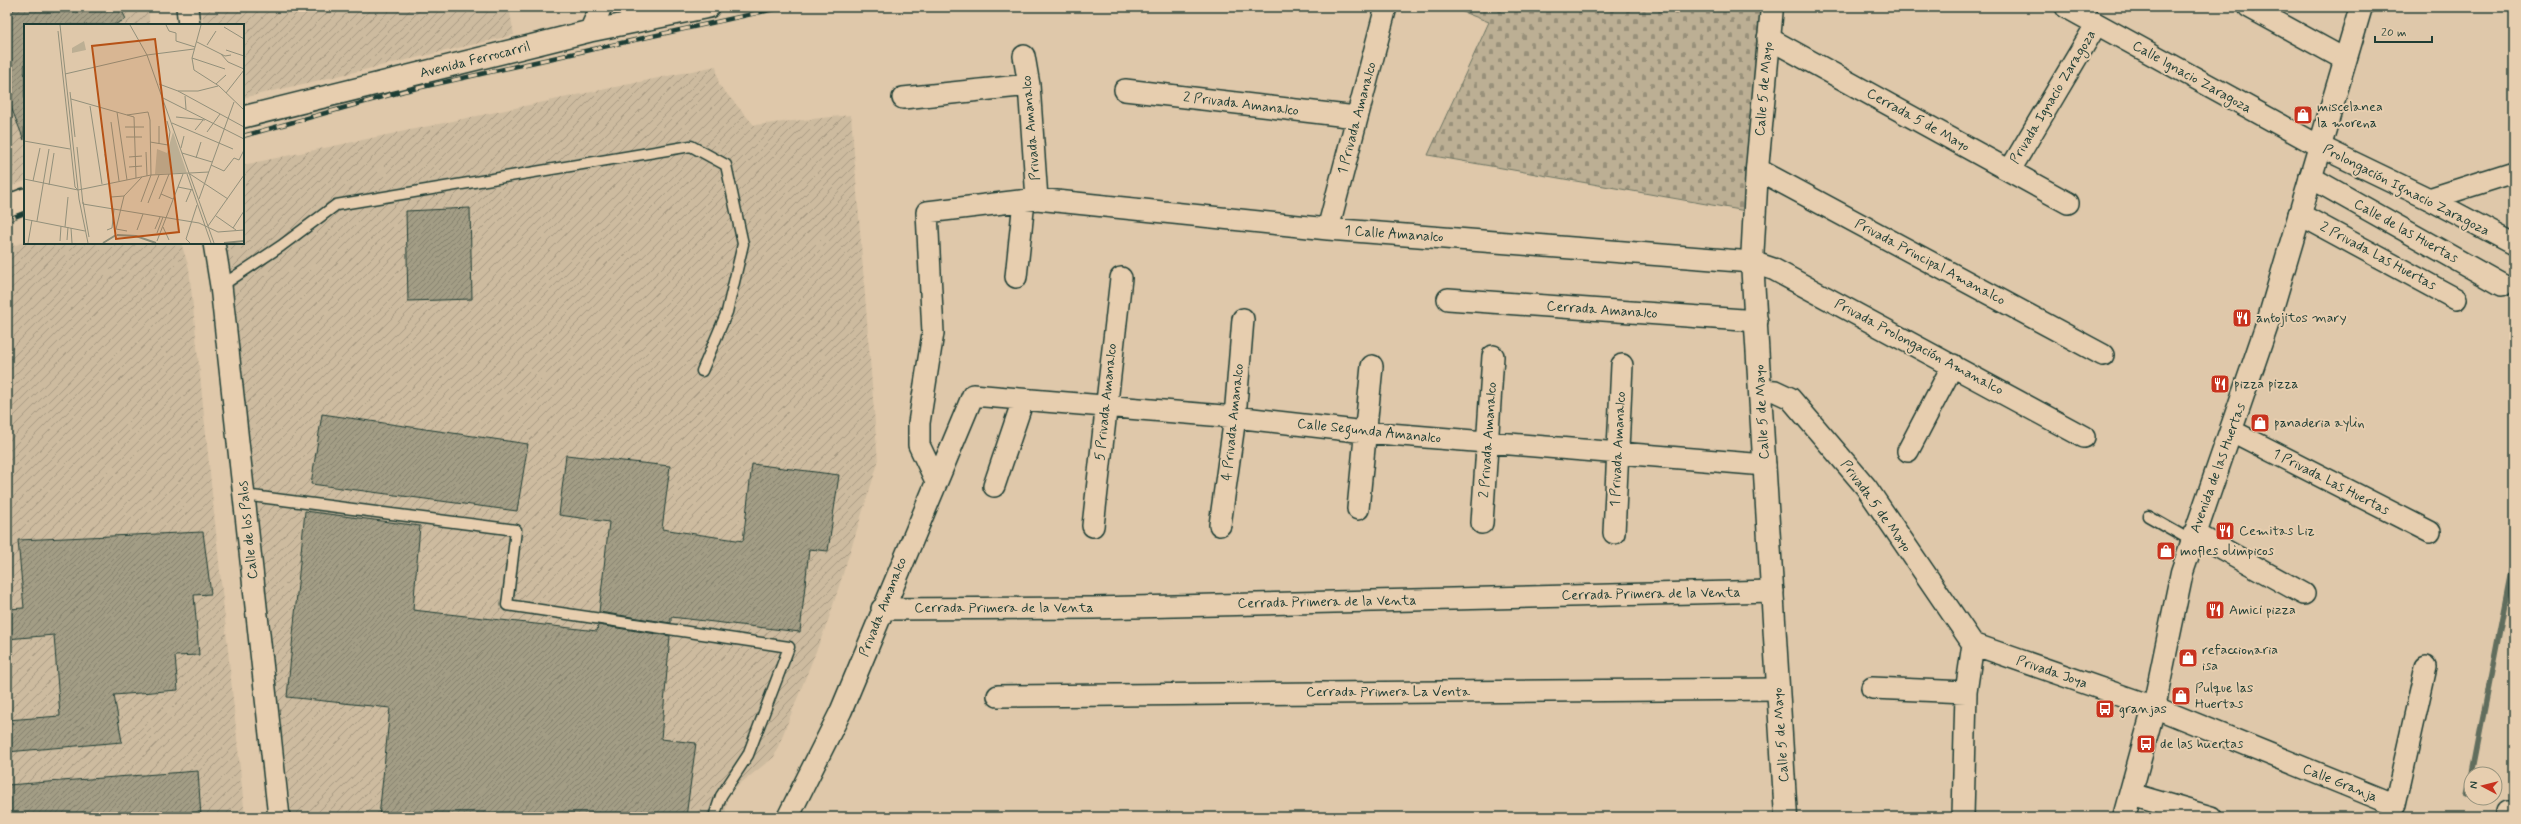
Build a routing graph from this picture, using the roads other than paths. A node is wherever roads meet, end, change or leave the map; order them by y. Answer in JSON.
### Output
{"nodes":[{"id":1,"x":188,"y":7,"type":"edge"},
{"id":2,"x":602,"y":7,"type":"edge"},
{"id":3,"x":709,"y":7,"type":"edge"},
{"id":4,"x":1386,"y":7,"type":"edge"},
{"id":5,"x":1772,"y":7,"type":"edge"},
{"id":6,"x":2066,"y":7,"type":"edge"},
{"id":7,"x":2249,"y":7,"type":"edge"},
{"id":8,"x":2361,"y":7,"type":"edge"},
{"id":9,"x":188,"y":24,"type":"edge"},
{"id":10,"x":2096,"y":24,"type":"junction"},
{"id":11,"x":590,"y":31,"type":"junction"},
{"id":12,"x":1768,"y":38,"type":"junction"},
{"id":13,"x":1024,"y":56,"type":"dead end"},
{"id":14,"x":2344,"y":60,"type":"junction"},
{"id":15,"x":1029,"y":85,"type":"junction"},
{"id":16,"x":1125,"y":90,"type":"dead end"},
{"id":17,"x":903,"y":98,"type":"dead end"},
{"id":18,"x":244,"y":117,"type":"edge"},
{"id":19,"x":1356,"y":117,"type":"junction"},
{"id":20,"x":2319,"y":146,"type":"junction"},
{"id":21,"x":1757,"y":169,"type":"junction"},
{"id":22,"x":2010,"y":170,"type":"junction"},
{"id":23,"x":2514,"y":172,"type":"edge"},
{"id":24,"x":2310,"y":177,"type":"junction"},
{"id":25,"x":24,"y":199,"type":"edge"},
{"id":26,"x":2429,"y":199,"type":"junction"},
{"id":27,"x":1031,"y":200,"type":"junction"},
{"id":28,"x":2068,"y":203,"type":"dead end"},
{"id":29,"x":7,"y":206,"type":"edge"},
{"id":30,"x":2299,"y":214,"type":"junction"},
{"id":31,"x":1328,"y":229,"type":"junction"},
{"id":32,"x":214,"y":244,"type":"edge"},
{"id":33,"x":2514,"y":244,"type":"edge"},
{"id":34,"x":1752,"y":262,"type":"junction"},
{"id":35,"x":1016,"y":277,"type":"dead end"},
{"id":36,"x":1121,"y":278,"type":"dead end"},
{"id":37,"x":2502,"y":285,"type":"dead end"},
{"id":38,"x":221,"y":286,"type":"junction"},
{"id":39,"x":1448,"y":299,"type":"dead end"},
{"id":40,"x":2456,"y":299,"type":"dead end"},
{"id":41,"x":1243,"y":319,"type":"dead end"},
{"id":42,"x":1757,"y":321,"type":"junction"},
{"id":43,"x":2103,"y":355,"type":"dead end"},
{"id":44,"x":1493,"y":356,"type":"dead end"},
{"id":45,"x":1622,"y":365,"type":"dead end"},
{"id":46,"x":1372,"y":366,"type":"dead end"},
{"id":47,"x":1953,"y":366,"type":"junction"},
{"id":48,"x":702,"y":371,"type":"dead end"},
{"id":49,"x":1760,"y":390,"type":"junction"},
{"id":50,"x":973,"y":395,"type":"joint"},
{"id":51,"x":1024,"y":400,"type":"junction"},
{"id":52,"x":1105,"y":408,"type":"junction"},
{"id":53,"x":1235,"y":417,"type":"junction"},
{"id":54,"x":2232,"y":431,"type":"junction"},
{"id":55,"x":1365,"y":432,"type":"junction"},
{"id":56,"x":2084,"y":437,"type":"dead end"},
{"id":57,"x":1488,"y":442,"type":"junction"},
{"id":58,"x":1908,"y":451,"type":"dead end"},
{"id":59,"x":1617,"y":452,"type":"junction"},
{"id":60,"x":1765,"y":465,"type":"junction"},
{"id":61,"x":936,"y":481,"type":"junction"},
{"id":62,"x":994,"y":486,"type":"dead end"},
{"id":63,"x":244,"y":496,"type":"junction"},
{"id":64,"x":1358,"y":509,"type":"dead end"},
{"id":65,"x":2148,"y":516,"type":"dead end"},
{"id":66,"x":1482,"y":523,"type":"dead end"},
{"id":67,"x":1220,"y":524,"type":"dead end"},
{"id":68,"x":1093,"y":526,"type":"dead end"},
{"id":69,"x":2430,"y":532,"type":"dead end"},
{"id":70,"x":1614,"y":533,"type":"dead end"},
{"id":71,"x":2193,"y":537,"type":"junction"},
{"id":72,"x":1773,"y":591,"type":"junction"},
{"id":73,"x":2304,"y":594,"type":"dead end"},
{"id":74,"x":882,"y":609,"type":"junction"},
{"id":75,"x":1973,"y":644,"type":"junction"},
{"id":76,"x":2426,"y":667,"type":"dead end"},
{"id":77,"x":1872,"y":688,"type":"dead end"},
{"id":78,"x":1778,"y":689,"type":"junction"},
{"id":79,"x":1966,"y":692,"type":"junction"},
{"id":80,"x":998,"y":696,"type":"dead end"},
{"id":81,"x":2154,"y":707,"type":"junction"},
{"id":82,"x":2131,"y":794,"type":"junction"},
{"id":83,"x":1963,"y":816,"type":"edge"},
{"id":84,"x":279,"y":817,"type":"edge"},
{"id":85,"x":714,"y":817,"type":"edge"},
{"id":86,"x":788,"y":817,"type":"edge"},
{"id":87,"x":1786,"y":817,"type":"edge"},
{"id":88,"x":2124,"y":817,"type":"edge"},
{"id":89,"x":2211,"y":817,"type":"edge"}],
"edges":[{"from":1,"to":9,"type":"street"},
{"from":2,"to":11,"type":"street"},
{"from":3,"to":11,"type":"street","name":"Avenida Ferrocarril"},
{"from":4,"to":19,"type":"street","name":"1 Privada Amanalco"},
{"from":5,"to":12,"type":"street","name":"Calle 5 de Mayo"},
{"from":6,"to":10,"type":"street","name":"Calle Ignacio Zaragoza"},
{"from":7,"to":14,"type":"street"},
{"from":8,"to":14,"type":"street","name":"Avenida de las Huertas"},
{"from":10,"to":20,"type":"street","name":"Calle Ignacio Zaragoza"},
{"from":10,"to":22,"type":"street","name":"Privada Ignacio Zaragoza"},
{"from":11,"to":18,"type":"street","name":"Avenida Ferrocarril"},
{"from":12,"to":21,"type":"street","name":"Calle 5 de Mayo"},
{"from":12,"to":22,"type":"street","name":"Cerrada 5 de Mayo"},
{"from":13,"to":15,"type":"street","name":"Privada Amanalco"},
{"from":14,"to":20,"type":"street","name":"Avenida de las Huertas"},
{"from":15,"to":17,"type":"street"},
{"from":15,"to":27,"type":"street","name":"Privada Amanalco"},
{"from":16,"to":19,"type":"street","name":"2 Privada Amanalco"},
{"from":19,"to":31,"type":"street","name":"1 Privada Amanalco"},
{"from":20,"to":24,"type":"street","name":"Avenida de las Huertas"},
{"from":20,"to":26,"type":"street","name":"Prolongación Ignacio Zaragoza"},
{"from":21,"to":34,"type":"street","name":"Calle 5 de Mayo"},
{"from":21,"to":43,"type":"street","name":"Privada Principal Amanalco"},
{"from":22,"to":28,"type":"street","name":"Cerrada 5 de Mayo"},
{"from":23,"to":26,"type":"street"},
{"from":24,"to":30,"type":"street","name":"Avenida de las Huertas"},
{"from":24,"to":37,"type":"street","name":"Calle de las Huertas"},
{"from":25,"to":29,"type":"street"},
{"from":26,"to":33,"type":"street","name":"Prolongación Ignacio Zaragoza"},
{"from":27,"to":31,"type":"street","name":"1 Calle Amanalco"},
{"from":27,"to":35,"type":"street","name":"Privada Amanalco"},
{"from":27,"to":61,"type":"street","name":"1 Calle Amanalco"},
{"from":30,"to":40,"type":"street","name":"2 Privada Las Huertas"},
{"from":30,"to":54,"type":"street","name":"Avenida de las Huertas"},
{"from":31,"to":34,"type":"street","name":"1 Calle Amanalco"},
{"from":32,"to":38,"type":"street","name":"Calle de los Palos"},
{"from":34,"to":42,"type":"street","name":"Calle 5 de Mayo"},
{"from":34,"to":47,"type":"street","name":"Privada Prolongación Amanalco"},
{"from":36,"to":52,"type":"street","name":"5 Privada Amanalco"},
{"from":38,"to":48,"type":"lane"},
{"from":38,"to":63,"type":"street","name":"Calle de los Palos"},
{"from":39,"to":42,"type":"street","name":"Cerrada Amanalco"},
{"from":41,"to":53,"type":"street","name":"4 Privada Amanalco"},
{"from":42,"to":49,"type":"street","name":"Calle 5 de Mayo"},
{"from":44,"to":57,"type":"street","name":"2 Privada Amanalco"},
{"from":45,"to":59,"type":"street","name":"1 Privada Amanalco"},
{"from":46,"to":55,"type":"street"},
{"from":47,"to":56,"type":"street","name":"Privada Prolongación Amanalco"},
{"from":47,"to":58,"type":"street"},
{"from":49,"to":60,"type":"street","name":"Calle 5 de Mayo"},
{"from":49,"to":75,"type":"street","name":"Privada 5 de Mayo"},
{"from":50,"to":51,"type":"street","name":"Calle Segunda Amanalco"},
{"from":50,"to":61,"type":"street","name":"Privada Amanalco"},
{"from":51,"to":52,"type":"street","name":"Calle Segunda Amanalco"},
{"from":51,"to":62,"type":"street"},
{"from":52,"to":53,"type":"street","name":"Calle Segunda Amanalco"},
{"from":52,"to":68,"type":"street","name":"5 Privada Amanalco"},
{"from":53,"to":55,"type":"street","name":"Calle Segunda Amanalco"},
{"from":53,"to":67,"type":"street","name":"4 Privada Amanalco"},
{"from":54,"to":69,"type":"street","name":"1 Privada Las Huertas"},
{"from":54,"to":71,"type":"street","name":"Avenida de las Huertas"},
{"from":55,"to":57,"type":"street","name":"Calle Segunda Amanalco"},
{"from":55,"to":64,"type":"street"},
{"from":57,"to":59,"type":"street","name":"Calle Segunda Amanalco"},
{"from":57,"to":66,"type":"street","name":"2 Privada Amanalco"},
{"from":59,"to":60,"type":"street","name":"Calle Segunda Amanalco"},
{"from":59,"to":70,"type":"street","name":"1 Privada Amanalco"},
{"from":60,"to":72,"type":"street","name":"Calle 5 de Mayo"},
{"from":61,"to":74,"type":"street","name":"Privada Amanalco"},
{"from":63,"to":84,"type":"street","name":"Calle de los Palos"},
{"from":63,"to":85,"type":"lane"},
{"from":65,"to":71,"type":"lane"},
{"from":71,"to":73,"type":"street"},
{"from":71,"to":81,"type":"street","name":"Avenida de las Huertas"},
{"from":72,"to":74,"type":"street","name":"Cerrada Primera de la Venta"},
{"from":72,"to":78,"type":"street","name":"Calle 5 de Mayo"},
{"from":74,"to":86,"type":"street","name":"Privada Amanalco"},
{"from":75,"to":79,"type":"street"},
{"from":75,"to":81,"type":"street","name":"Privada Joya"},
{"from":76,"to":81,"type":"street","name":"Calle Granja"},
{"from":77,"to":79,"type":"street"},
{"from":78,"to":80,"type":"street","name":"Cerrada Primera La Venta"},
{"from":78,"to":87,"type":"street","name":"Calle 5 de Mayo"},
{"from":79,"to":83,"type":"street"},
{"from":81,"to":82,"type":"street","name":"Avenida de las Huertas"},
{"from":82,"to":88,"type":"street","name":"Avenida de las Huertas"},
{"from":82,"to":89,"type":"street"}]}
